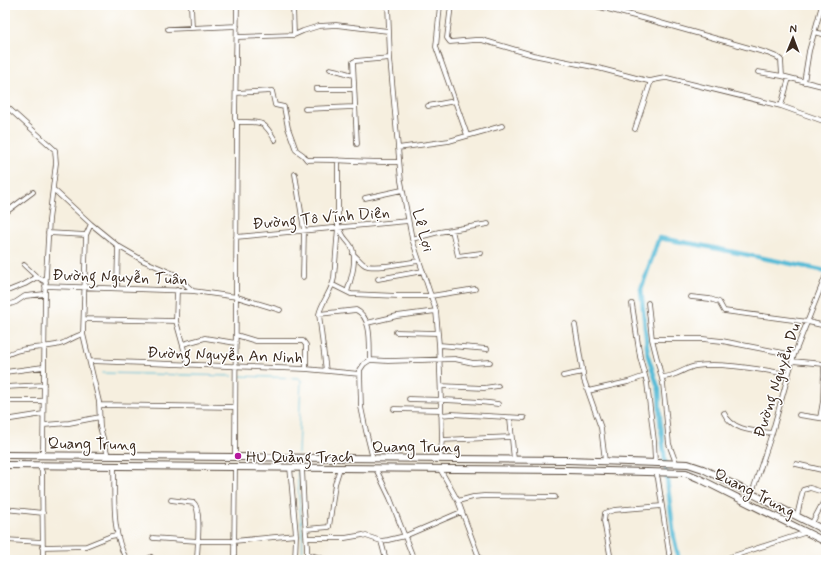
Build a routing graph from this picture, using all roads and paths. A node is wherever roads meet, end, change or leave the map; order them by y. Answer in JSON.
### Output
{"nodes":[{"id":1,"x":191,"y":5,"type":"edge"},
{"id":2,"x":237,"y":5,"type":"edge"},
{"id":3,"x":293,"y":5,"type":"edge"},
{"id":4,"x":388,"y":5,"type":"edge"},
{"id":5,"x":440,"y":5,"type":"edge"},
{"id":6,"x":451,"y":5,"type":"edge"},
{"id":7,"x":592,"y":5,"type":"edge"},
{"id":8,"x":822,"y":5,"type":"edge"},
{"id":9,"x":237,"y":26,"type":"junction"},
{"id":10,"x":192,"y":28,"type":"junction"},
{"id":11,"x":168,"y":29,"type":"dead end"},
{"id":12,"x":388,"y":31,"type":"junction"},
{"id":13,"x":815,"y":32,"type":"junction"},
{"id":14,"x":294,"y":35,"type":"junction"},
{"id":15,"x":826,"y":35,"type":"edge"},
{"id":16,"x":237,"y":36,"type":"junction"},
{"id":17,"x":390,"y":58,"type":"junction"},
{"id":18,"x":330,"y":70,"type":"dead end"},
{"id":19,"x":758,"y":72,"type":"dead end"},
{"id":20,"x":353,"y":75,"type":"junction"},
{"id":21,"x":782,"y":76,"type":"junction"},
{"id":22,"x":789,"y":78,"type":"junction"},
{"id":23,"x":651,"y":81,"type":"junction"},
{"id":24,"x":804,"y":82,"type":"junction"},
{"id":25,"x":826,"y":87,"type":"edge"},
{"id":26,"x":316,"y":89,"type":"dead end"},
{"id":27,"x":354,"y":89,"type":"junction"},
{"id":28,"x":236,"y":93,"type":"junction"},
{"id":29,"x":455,"y":101,"type":"junction"},
{"id":30,"x":5,"y":105,"type":"edge"},
{"id":31,"x":428,"y":106,"type":"dead end"},
{"id":32,"x":782,"y":106,"type":"junction"},
{"id":33,"x":354,"y":107,"type":"junction"},
{"id":34,"x":305,"y":109,"type":"dead end"},
{"id":35,"x":237,"y":122,"type":"junction"},
{"id":36,"x":826,"y":122,"type":"edge"},
{"id":37,"x":502,"y":126,"type":"dead end"},
{"id":38,"x":635,"y":128,"type":"dead end"},
{"id":39,"x":466,"y":135,"type":"junction"},
{"id":40,"x":274,"y":140,"type":"dead end"},
{"id":41,"x":356,"y":144,"type":"dead end"},
{"id":42,"x":398,"y":148,"type":"junction"},
{"id":43,"x":338,"y":160,"type":"junction"},
{"id":44,"x":398,"y":162,"type":"junction"},
{"id":45,"x":295,"y":174,"type":"dead end"},
{"id":46,"x":53,"y":189,"type":"junction"},
{"id":47,"x":402,"y":190,"type":"junction"},
{"id":48,"x":33,"y":192,"type":"dead end"},
{"id":49,"x":365,"y":198,"type":"dead end"},
{"id":50,"x":5,"y":213,"type":"edge"},
{"id":51,"x":408,"y":221,"type":"junction"},
{"id":52,"x":91,"y":224,"type":"junction"},
{"id":53,"x":488,"y":224,"type":"dead end"},
{"id":54,"x":339,"y":227,"type":"junction"},
{"id":55,"x":304,"y":230,"type":"junction"},
{"id":56,"x":452,"y":230,"type":"junction"},
{"id":57,"x":48,"y":233,"type":"junction"},
{"id":58,"x":86,"y":235,"type":"junction"},
{"id":59,"x":236,"y":237,"type":"junction"},
{"id":60,"x":412,"y":239,"type":"junction"},
{"id":61,"x":118,"y":246,"type":"junction"},
{"id":62,"x":480,"y":253,"type":"dead end"},
{"id":63,"x":353,"y":254,"type":"junction"},
{"id":64,"x":419,"y":260,"type":"junction"},
{"id":65,"x":24,"y":265,"type":"dead end"},
{"id":66,"x":423,"y":271,"type":"junction"},
{"id":67,"x":826,"y":275,"type":"edge"},
{"id":68,"x":37,"y":277,"type":"junction"},
{"id":69,"x":303,"y":277,"type":"dead end"},
{"id":70,"x":378,"y":278,"type":"dead end"},
{"id":71,"x":46,"y":284,"type":"junction"},
{"id":72,"x":333,"y":284,"type":"junction"},
{"id":73,"x":84,"y":287,"type":"junction"},
{"id":74,"x":117,"y":288,"type":"junction"},
{"id":75,"x":476,"y":289,"type":"dead end"},
{"id":76,"x":177,"y":290,"type":"junction"},
{"id":77,"x":194,"y":291,"type":"junction"},
{"id":78,"x":5,"y":292,"type":"edge"},
{"id":79,"x":347,"y":292,"type":"junction"},
{"id":80,"x":45,"y":294,"type":"junction"},
{"id":81,"x":431,"y":296,"type":"junction"},
{"id":82,"x":237,"y":297,"type":"junction"},
{"id":83,"x":691,"y":297,"type":"dead end"},
{"id":84,"x":648,"y":303,"type":"dead end"},
{"id":85,"x":632,"y":304,"type":"dead end"},
{"id":86,"x":5,"y":306,"type":"edge"},
{"id":87,"x":280,"y":310,"type":"dead end"},
{"id":88,"x":436,"y":311,"type":"junction"},
{"id":89,"x":319,"y":314,"type":"junction"},
{"id":90,"x":84,"y":319,"type":"junction"},
{"id":91,"x":176,"y":321,"type":"junction"},
{"id":92,"x":808,"y":322,"type":"junction"},
{"id":93,"x":367,"y":323,"type":"junction"},
{"id":94,"x":575,"y":325,"type":"dead end"},
{"id":95,"x":826,"y":326,"type":"edge"},
{"id":96,"x":396,"y":332,"type":"dead end"},
{"id":97,"x":438,"y":333,"type":"junction"},
{"id":98,"x":83,"y":334,"type":"junction"},
{"id":99,"x":236,"y":336,"type":"junction"},
{"id":100,"x":652,"y":338,"type":"junction"},
{"id":101,"x":236,"y":343,"type":"junction"},
{"id":102,"x":183,"y":344,"type":"junction"},
{"id":103,"x":439,"y":345,"type":"junction"},
{"id":104,"x":44,"y":347,"type":"junction"},
{"id":105,"x":487,"y":349,"type":"dead end"},
{"id":106,"x":794,"y":355,"type":"junction"},
{"id":107,"x":5,"y":356,"type":"edge"},
{"id":108,"x":440,"y":359,"type":"junction"},
{"id":109,"x":370,"y":360,"type":"junction"},
{"id":110,"x":90,"y":361,"type":"junction"},
{"id":111,"x":792,"y":361,"type":"junction"},
{"id":112,"x":490,"y":362,"type":"dead end"},
{"id":113,"x":188,"y":364,"type":"junction"},
{"id":114,"x":825,"y":364,"type":"edge"},
{"id":115,"x":236,"y":366,"type":"junction"},
{"id":116,"x":43,"y":367,"type":"junction"},
{"id":117,"x":306,"y":369,"type":"junction"},
{"id":118,"x":326,"y":371,"type":"junction"},
{"id":119,"x":5,"y":372,"type":"edge"},
{"id":120,"x":583,"y":372,"type":"junction"},
{"id":121,"x":360,"y":374,"type":"junction"},
{"id":122,"x":788,"y":374,"type":"junction"},
{"id":123,"x":564,"y":376,"type":"dead end"},
{"id":124,"x":645,"y":376,"type":"junction"},
{"id":125,"x":662,"y":377,"type":"junction"},
{"id":126,"x":825,"y":383,"type":"edge"},
{"id":127,"x":44,"y":385,"type":"junction"},
{"id":128,"x":441,"y":386,"type":"junction"},
{"id":129,"x":498,"y":386,"type":"dead end"},
{"id":130,"x":5,"y":387,"type":"edge"},
{"id":131,"x":588,"y":391,"type":"junction"},
{"id":132,"x":409,"y":399,"type":"dead end"},
{"id":133,"x":441,"y":400,"type":"junction"},
{"id":134,"x":5,"y":401,"type":"edge"},
{"id":135,"x":43,"y":401,"type":"junction"},
{"id":136,"x":824,"y":401,"type":"edge"},
{"id":137,"x":498,"y":404,"type":"dead end"},
{"id":138,"x":99,"y":405,"type":"junction"},
{"id":139,"x":235,"y":407,"type":"junction"},
{"id":140,"x":394,"y":409,"type":"dead end"},
{"id":141,"x":441,"y":413,"type":"junction"},
{"id":142,"x":724,"y":413,"type":"dead end"},
{"id":143,"x":43,"y":414,"type":"junction"},
{"id":144,"x":799,"y":415,"type":"dead end"},
{"id":145,"x":100,"y":417,"type":"junction"},
{"id":146,"x":510,"y":418,"type":"junction"},
{"id":147,"x":524,"y":418,"type":"dead end"},
{"id":148,"x":820,"y":418,"type":"junction"},
{"id":149,"x":826,"y":419,"type":"edge"},
{"id":150,"x":5,"y":420,"type":"edge"},
{"id":151,"x":44,"y":425,"type":"junction"},
{"id":152,"x":772,"y":433,"type":"junction"},
{"id":153,"x":511,"y":437,"type":"junction"},
{"id":154,"x":442,"y":440,"type":"junction"},
{"id":155,"x":5,"y":455,"type":"edge"},
{"id":156,"x":39,"y":455,"type":"junction"},
{"id":157,"x":108,"y":456,"type":"junction"},
{"id":158,"x":235,"y":457,"type":"junction"},
{"id":159,"x":287,"y":457,"type":"junction"},
{"id":160,"x":312,"y":458,"type":"junction"},
{"id":161,"x":340,"y":458,"type":"junction"},
{"id":162,"x":373,"y":459,"type":"junction"},
{"id":163,"x":440,"y":459,"type":"junction"},
{"id":164,"x":514,"y":460,"type":"junction"},
{"id":165,"x":567,"y":460,"type":"junction"},
{"id":166,"x":605,"y":461,"type":"junction"},
{"id":167,"x":657,"y":462,"type":"junction"},
{"id":168,"x":673,"y":463,"type":"junction"},
{"id":169,"x":796,"y":464,"type":"dead end"},
{"id":170,"x":5,"y":465,"type":"edge"},
{"id":171,"x":39,"y":465,"type":"junction"},
{"id":172,"x":114,"y":466,"type":"junction"},
{"id":173,"x":235,"y":467,"type":"junction"},
{"id":174,"x":288,"y":467,"type":"junction"},
{"id":175,"x":302,"y":468,"type":"junction"},
{"id":176,"x":312,"y":468,"type":"junction"},
{"id":177,"x":340,"y":468,"type":"junction"},
{"id":178,"x":376,"y":469,"type":"junction"},
{"id":179,"x":440,"y":469,"type":"junction"},
{"id":180,"x":567,"y":470,"type":"junction"},
{"id":181,"x":826,"y":471,"type":"edge"},
{"id":182,"x":657,"y":472,"type":"junction"},
{"id":183,"x":733,"y":484,"type":"junction"},
{"id":184,"x":728,"y":492,"type":"junction"},
{"id":185,"x":752,"y":493,"type":"junction"},
{"id":186,"x":826,"y":493,"type":"edge"},
{"id":187,"x":555,"y":497,"type":"dead end"},
{"id":188,"x":826,"y":497,"type":"edge"},
{"id":189,"x":171,"y":500,"type":"dead end"},
{"id":190,"x":458,"y":501,"type":"junction"},
{"id":191,"x":662,"y":506,"type":"junction"},
{"id":192,"x":5,"y":509,"type":"edge"},
{"id":193,"x":461,"y":512,"type":"junction"},
{"id":194,"x":43,"y":513,"type":"junction"},
{"id":195,"x":798,"y":516,"type":"junction"},
{"id":196,"x":812,"y":524,"type":"junction"},
{"id":197,"x":306,"y":529,"type":"junction"},
{"id":198,"x":826,"y":531,"type":"edge"},
{"id":199,"x":807,"y":532,"type":"junction"},
{"id":200,"x":117,"y":535,"type":"junction"},
{"id":201,"x":296,"y":535,"type":"junction"},
{"id":202,"x":405,"y":536,"type":"junction"},
{"id":203,"x":153,"y":538,"type":"dead end"},
{"id":204,"x":307,"y":538,"type":"junction"},
{"id":205,"x":5,"y":540,"type":"edge"},
{"id":206,"x":198,"y":541,"type":"junction"},
{"id":207,"x":234,"y":541,"type":"junction"},
{"id":208,"x":381,"y":541,"type":"junction"},
{"id":209,"x":826,"y":542,"type":"edge"},
{"id":210,"x":42,"y":544,"type":"junction"},
{"id":211,"x":307,"y":554,"type":"junction"},
{"id":212,"x":151,"y":557,"type":"dead end"},
{"id":213,"x":42,"y":560,"type":"edge"},
{"id":214,"x":127,"y":560,"type":"edge"},
{"id":215,"x":146,"y":560,"type":"edge"},
{"id":216,"x":197,"y":560,"type":"edge"},
{"id":217,"x":234,"y":560,"type":"edge"},
{"id":218,"x":295,"y":560,"type":"edge"},
{"id":219,"x":307,"y":560,"type":"edge"},
{"id":220,"x":327,"y":560,"type":"edge"},
{"id":221,"x":384,"y":560,"type":"edge"},
{"id":222,"x":414,"y":560,"type":"edge"},
{"id":223,"x":480,"y":560,"type":"edge"},
{"id":224,"x":612,"y":560,"type":"edge"},
{"id":225,"x":670,"y":560,"type":"edge"},
{"id":226,"x":721,"y":560,"type":"edge"}],
"edges":[{"from":1,"to":10,"type":"street"},
{"from":2,"to":9,"type":"street"},
{"from":3,"to":14,"type":"street"},
{"from":4,"to":12,"type":"street","name":"Lê Lợi"},
{"from":5,"to":29,"type":"street"},
{"from":6,"to":23,"type":"street"},
{"from":7,"to":21,"type":"street"},
{"from":8,"to":13,"type":"street"},
{"from":9,"to":10,"type":"street"},
{"from":9,"to":16,"type":"street"},
{"from":10,"to":11,"type":"street"},
{"from":12,"to":14,"type":"street"},
{"from":12,"to":17,"type":"street","name":"Lê Lợi"},
{"from":13,"to":15,"type":"street"},
{"from":13,"to":24,"type":"street"},
{"from":14,"to":16,"type":"street"},
{"from":16,"to":28,"type":"street"},
{"from":17,"to":20,"type":"street"},
{"from":17,"to":42,"type":"street","name":"Lê Lợi"},
{"from":18,"to":20,"type":"street"},
{"from":19,"to":21,"type":"street"},
{"from":20,"to":27,"type":"street"},
{"from":21,"to":22,"type":"street"},
{"from":22,"to":24,"type":"street"},
{"from":22,"to":32,"type":"street"},
{"from":23,"to":32,"type":"street"},
{"from":23,"to":38,"type":"street"},
{"from":24,"to":25,"type":"street"},
{"from":26,"to":27,"type":"street"},
{"from":27,"to":33,"type":"street"},
{"from":28,"to":35,"type":"street"},
{"from":28,"to":43,"type":"street"},
{"from":29,"to":31,"type":"street"},
{"from":29,"to":39,"type":"street"},
{"from":30,"to":46,"type":"street"},
{"from":32,"to":36,"type":"street"},
{"from":33,"to":34,"type":"street"},
{"from":33,"to":41,"type":"street"},
{"from":35,"to":40,"type":"street"},
{"from":35,"to":59,"type":"street"},
{"from":37,"to":39,"type":"street"},
{"from":39,"to":42,"type":"street"},
{"from":42,"to":44,"type":"street","name":"Lê Lợi"},
{"from":43,"to":44,"type":"street"},
{"from":43,"to":54,"type":"street"},
{"from":44,"to":47,"type":"street","name":"Lê Lợi"},
{"from":45,"to":55,"type":"street"},
{"from":46,"to":52,"type":"street"},
{"from":46,"to":57,"type":"street"},
{"from":47,"to":49,"type":"street"},
{"from":47,"to":51,"type":"street","name":"Lê Lợi"},
{"from":48,"to":50,"type":"street"},
{"from":51,"to":54,"type":"street","name":"Đường Tô Vĩnh Diện"},
{"from":51,"to":60,"type":"street","name":"Lê Lợi"},
{"from":52,"to":58,"type":"street"},
{"from":52,"to":61,"type":"street"},
{"from":53,"to":56,"type":"street"},
{"from":54,"to":55,"type":"street","name":"Đường Tô Vĩnh Diện"},
{"from":54,"to":63,"type":"street"},
{"from":54,"to":72,"type":"street"},
{"from":55,"to":59,"type":"street","name":"Đường Tô Vĩnh Diện"},
{"from":55,"to":69,"type":"street"},
{"from":56,"to":60,"type":"street"},
{"from":56,"to":62,"type":"street"},
{"from":57,"to":58,"type":"street"},
{"from":57,"to":71,"type":"street"},
{"from":58,"to":73,"type":"street"},
{"from":59,"to":82,"type":"street"},
{"from":60,"to":64,"type":"street","name":"Lê Lợi"},
{"from":61,"to":74,"type":"street"},
{"from":61,"to":77,"type":"street"},
{"from":63,"to":64,"type":"street"},
{"from":63,"to":79,"type":"street"},
{"from":64,"to":66,"type":"street","name":"Lê Lợi"},
{"from":65,"to":68,"type":"street"},
{"from":66,"to":70,"type":"street"},
{"from":66,"to":81,"type":"street","name":"Lê Lợi"},
{"from":67,"to":92,"type":"street","name":"Đường Nguyễn Du"},
{"from":68,"to":71,"type":"street"},
{"from":68,"to":78,"type":"street"},
{"from":71,"to":73,"type":"street","name":"Đường Nguyễn Tuân"},
{"from":71,"to":80,"type":"street"},
{"from":72,"to":79,"type":"street"},
{"from":72,"to":89,"type":"street"},
{"from":73,"to":74,"type":"street","name":"Đường Nguyễn Tuân"},
{"from":73,"to":90,"type":"street"},
{"from":74,"to":76,"type":"street","name":"Đường Nguyễn Tuân"},
{"from":75,"to":81,"type":"street"},
{"from":76,"to":77,"type":"street","name":"Đường Nguyễn Tuân"},
{"from":76,"to":91,"type":"street"},
{"from":77,"to":82,"type":"street","name":"Đường Nguyễn Tuân"},
{"from":79,"to":81,"type":"street"},
{"from":80,"to":86,"type":"street"},
{"from":80,"to":104,"type":"street"},
{"from":81,"to":88,"type":"street","name":"Lê Lợi"},
{"from":82,"to":87,"type":"street","name":"Đường Nguyễn Tuân"},
{"from":82,"to":99,"type":"street"},
{"from":83,"to":92,"type":"street"},
{"from":84,"to":100,"type":"street"},
{"from":85,"to":124,"type":"street"},
{"from":88,"to":93,"type":"street"},
{"from":88,"to":97,"type":"street","name":"Lê Lợi"},
{"from":89,"to":93,"type":"street"},
{"from":89,"to":118,"type":"street"},
{"from":90,"to":91,"type":"street"},
{"from":90,"to":98,"type":"street"},
{"from":91,"to":102,"type":"street"},
{"from":92,"to":95,"type":"street"},
{"from":92,"to":106,"type":"street","name":"Đường Nguyễn Du"},
{"from":93,"to":109,"type":"street"},
{"from":94,"to":120,"type":"street"},
{"from":96,"to":97,"type":"street"},
{"from":97,"to":103,"type":"street","name":"Lê Lợi"},
{"from":98,"to":104,"type":"street"},
{"from":98,"to":110,"type":"street"},
{"from":99,"to":101,"type":"street"},
{"from":99,"to":117,"type":"street"},
{"from":100,"to":106,"type":"street"},
{"from":100,"to":125,"type":"street"},
{"from":101,"to":102,"type":"street"},
{"from":101,"to":115,"type":"street"},
{"from":102,"to":113,"type":"street"},
{"from":103,"to":105,"type":"street"},
{"from":103,"to":108,"type":"street","name":"Lê Lợi"},
{"from":104,"to":107,"type":"street"},
{"from":104,"to":116,"type":"street"},
{"from":106,"to":111,"type":"street","name":"Đường Nguyễn Du"},
{"from":108,"to":109,"type":"street"},
{"from":108,"to":112,"type":"street"},
{"from":108,"to":128,"type":"street","name":"Lê Lợi"},
{"from":109,"to":121,"type":"street"},
{"from":110,"to":113,"type":"street","name":"Đường Nguyễn An Ninh"},
{"from":110,"to":138,"type":"street"},
{"from":111,"to":114,"type":"street"},
{"from":111,"to":122,"type":"street","name":"Đường Nguyễn Du"},
{"from":113,"to":115,"type":"street","name":"Đường Nguyễn An Ninh"},
{"from":114,"to":126,"type":"street"},
{"from":115,"to":117,"type":"street","name":"Đường Nguyễn An Ninh"},
{"from":115,"to":139,"type":"street"},
{"from":116,"to":119,"type":"street"},
{"from":116,"to":127,"type":"street"},
{"from":117,"to":118,"type":"street","name":"Đường Nguyễn An Ninh"},
{"from":118,"to":121,"type":"street","name":"Đường Nguyễn An Ninh"},
{"from":120,"to":123,"type":"street"},
{"from":120,"to":131,"type":"street"},
{"from":121,"to":162,"type":"street"},
{"from":122,"to":125,"type":"street"},
{"from":122,"to":152,"type":"street","name":"Đường Nguyễn Du"},
{"from":124,"to":131,"type":"street"},
{"from":124,"to":167,"type":"street"},
{"from":125,"to":168,"type":"street"},
{"from":126,"to":136,"type":"street"},
{"from":127,"to":130,"type":"street"},
{"from":127,"to":135,"type":"street"},
{"from":128,"to":129,"type":"street"},
{"from":128,"to":133,"type":"street","name":"Lê Lợi"},
{"from":131,"to":166,"type":"street"},
{"from":132,"to":133,"type":"street"},
{"from":133,"to":137,"type":"street"},
{"from":133,"to":141,"type":"street","name":"Lê Lợi"},
{"from":134,"to":135,"type":"street"},
{"from":135,"to":143,"type":"street"},
{"from":136,"to":148,"type":"street"},
{"from":138,"to":139,"type":"street"},
{"from":138,"to":145,"type":"street"},
{"from":139,"to":158,"type":"street"},
{"from":140,"to":141,"type":"street"},
{"from":141,"to":146,"type":"street"},
{"from":141,"to":154,"type":"street","name":"Lê Lợi"},
{"from":142,"to":152,"type":"street"},
{"from":143,"to":150,"type":"street"},
{"from":143,"to":151,"type":"street"},
{"from":144,"to":148,"type":"street"},
{"from":145,"to":151,"type":"street"},
{"from":145,"to":157,"type":"street"},
{"from":146,"to":147,"type":"street"},
{"from":146,"to":153,"type":"street"},
{"from":148,"to":149,"type":"street"},
{"from":151,"to":156,"type":"street"},
{"from":152,"to":185,"type":"street","name":"Đường Nguyễn Du"},
{"from":153,"to":154,"type":"street"},
{"from":153,"to":164,"type":"street"},
{"from":154,"to":163,"type":"street","name":"Lê Lợi"},
{"from":155,"to":156,"type":"highway","name":"Quang Trung"},
{"from":156,"to":157,"type":"highway","name":"Quang Trung"},
{"from":156,"to":171,"type":"highway"},
{"from":157,"to":158,"type":"highway","name":"Quang Trung"},
{"from":158,"to":159,"type":"highway","name":"Quang Trung"},
{"from":158,"to":173,"type":"highway"},
{"from":159,"to":160,"type":"highway","name":"Quang Trung"},
{"from":159,"to":174,"type":"highway"},
{"from":160,"to":161,"type":"highway","name":"Quang Trung"},
{"from":160,"to":176,"type":"highway"},
{"from":161,"to":162,"type":"highway","name":"Quang Trung"},
{"from":161,"to":177,"type":"highway"},
{"from":162,"to":163,"type":"highway","name":"Quang Trung"},
{"from":163,"to":164,"type":"highway","name":"Quang Trung"},
{"from":163,"to":179,"type":"highway"},
{"from":164,"to":165,"type":"highway","name":"Quang Trung"},
{"from":165,"to":166,"type":"highway","name":"Quang Trung"},
{"from":165,"to":180,"type":"highway"},
{"from":166,"to":167,"type":"highway","name":"Quang Trung"},
{"from":167,"to":168,"type":"highway","name":"Quang Trung"},
{"from":168,"to":183,"type":"highway","name":"Quang Trung"},
{"from":169,"to":181,"type":"street"},
{"from":170,"to":171,"type":"highway","name":"Quang Trung"},
{"from":171,"to":172,"type":"highway","name":"Quang Trung"},
{"from":171,"to":194,"type":"street"},
{"from":172,"to":173,"type":"highway","name":"Quang Trung"},
{"from":172,"to":200,"type":"street"},
{"from":173,"to":174,"type":"highway","name":"Quang Trung"},
{"from":173,"to":207,"type":"street"},
{"from":174,"to":175,"type":"highway","name":"Quang Trung"},
{"from":174,"to":201,"type":"street"},
{"from":175,"to":176,"type":"highway","name":"Quang Trung"},
{"from":175,"to":197,"type":"street"},
{"from":176,"to":177,"type":"highway","name":"Quang Trung"},
{"from":177,"to":178,"type":"highway","name":"Quang Trung"},
{"from":177,"to":197,"type":"street"},
{"from":178,"to":179,"type":"highway","name":"Quang Trung"},
{"from":178,"to":202,"type":"street"},
{"from":179,"to":180,"type":"highway","name":"Quang Trung"},
{"from":179,"to":190,"type":"street"},
{"from":180,"to":182,"type":"highway","name":"Quang Trung"},
{"from":182,"to":184,"type":"highway","name":"Quang Trung"},
{"from":182,"to":191,"type":"street"},
{"from":183,"to":184,"type":"highway"},
{"from":183,"to":185,"type":"highway","name":"Quang Trung"},
{"from":184,"to":199,"type":"highway","name":"Quang Trung"},
{"from":185,"to":195,"type":"highway","name":"Quang Trung"},
{"from":186,"to":195,"type":"street"},
{"from":187,"to":190,"type":"street"},
{"from":188,"to":196,"type":"street"},
{"from":189,"to":206,"type":"street"},
{"from":190,"to":193,"type":"street"},
{"from":191,"to":224,"type":"street"},
{"from":191,"to":225,"type":"street"},
{"from":192,"to":194,"type":"street"},
{"from":193,"to":202,"type":"street"},
{"from":193,"to":223,"type":"street"},
{"from":194,"to":210,"type":"street"},
{"from":195,"to":196,"type":"highway","name":"Quang Trung"},
{"from":196,"to":198,"type":"highway","name":"Quang Trung"},
{"from":196,"to":199,"type":"highway"},
{"from":197,"to":204,"type":"street"},
{"from":199,"to":209,"type":"highway","name":"Quang Trung"},
{"from":199,"to":226,"type":"street"},
{"from":200,"to":210,"type":"street"},
{"from":200,"to":214,"type":"street"},
{"from":201,"to":207,"type":"street"},
{"from":201,"to":218,"type":"street"},
{"from":202,"to":208,"type":"street"},
{"from":202,"to":222,"type":"street"},
{"from":203,"to":206,"type":"street"},
{"from":204,"to":208,"type":"street"},
{"from":204,"to":211,"type":"street"},
{"from":205,"to":210,"type":"street"},
{"from":206,"to":207,"type":"street"},
{"from":206,"to":216,"type":"street"},
{"from":207,"to":217,"type":"street"},
{"from":208,"to":221,"type":"street"},
{"from":210,"to":213,"type":"street"},
{"from":211,"to":219,"type":"street"},
{"from":211,"to":220,"type":"street"},
{"from":212,"to":215,"type":"street"}]}
